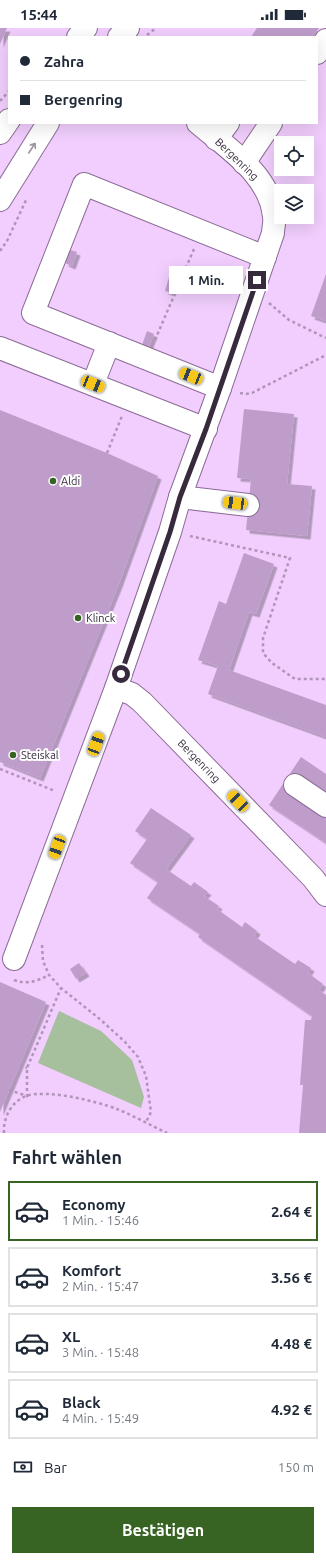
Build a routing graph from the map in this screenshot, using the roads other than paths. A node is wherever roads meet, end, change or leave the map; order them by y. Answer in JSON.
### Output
{"nodes":[{"id":1,"x":86,"y":28,"type":"edge"},
{"id":2,"x":128,"y":28,"type":"edge"},
{"id":3,"x":79,"y":36,"type":"edge"},
{"id":4,"x":120,"y":36,"type":"edge"},
{"id":5,"x":326,"y":40,"type":"edge"},
{"id":6,"x":318,"y":52,"type":"edge"},
{"id":7,"x":8,"y":121,"type":"edge"},
{"id":8,"x":47,"y":124,"type":"edge"},
{"id":9,"x":270,"y":124,"type":"edge"},
{"id":10,"x":213,"y":128,"type":"edge"},
{"id":11,"x":0,"y":133,"type":"edge"},
{"id":12,"x":244,"y":163,"type":"junction"},
{"id":13,"x":0,"y":200,"type":"edge"},
{"id":14,"x":266,"y":257,"type":"junction"},
{"id":15,"x":109,"y":343,"type":"junction"},
{"id":16,"x":0,"y":348,"type":"edge"},
{"id":17,"x":93,"y":384,"type":"junction"},
{"id":18,"x":220,"y":388,"type":"junction"},
{"id":19,"x":206,"y":429,"type":"junction"},
{"id":20,"x":180,"y":497,"type":"junction"},
{"id":21,"x":248,"y":505,"type":"dead end"},
{"id":22,"x":116,"y":688,"type":"junction"},
{"id":23,"x":295,"y":785,"type":"dead end"},
{"id":24,"x":326,"y":806,"type":"edge"},
{"id":25,"x":326,"y":895,"type":"edge"},
{"id":26,"x":11,"y":968,"type":"road end"}],
"edges":[{"from":1,"to":3,"type":"street"},
{"from":2,"to":4,"type":"street"},
{"from":5,"to":6,"type":"street"},
{"from":7,"to":11,"type":"street"},
{"from":13,"to":8,"type":"street","one_way":true},
{"from":9,"to":12,"type":"street"},
{"from":10,"to":12,"type":"street","name":"Bergenring"},
{"from":12,"to":14,"type":"street","name":"Bergenring"},
{"from":14,"to":15,"type":"street"},
{"from":14,"to":18,"type":"street","name":"Bergenring"},
{"from":15,"to":17,"type":"street"},
{"from":15,"to":18,"type":"street"},
{"from":16,"to":17,"type":"street"},
{"from":17,"to":19,"type":"street"},
{"from":18,"to":19,"type":"street","name":"Bergenring"},
{"from":19,"to":20,"type":"street","name":"Bergenring"},
{"from":20,"to":21,"type":"street"},
{"from":20,"to":22,"type":"street","name":"Bergenring"},
{"from":22,"to":25,"type":"street","name":"Bergenring"},
{"from":22,"to":26,"type":"street","name":"Bergenring"},
{"from":23,"to":24,"type":"street"}]}
